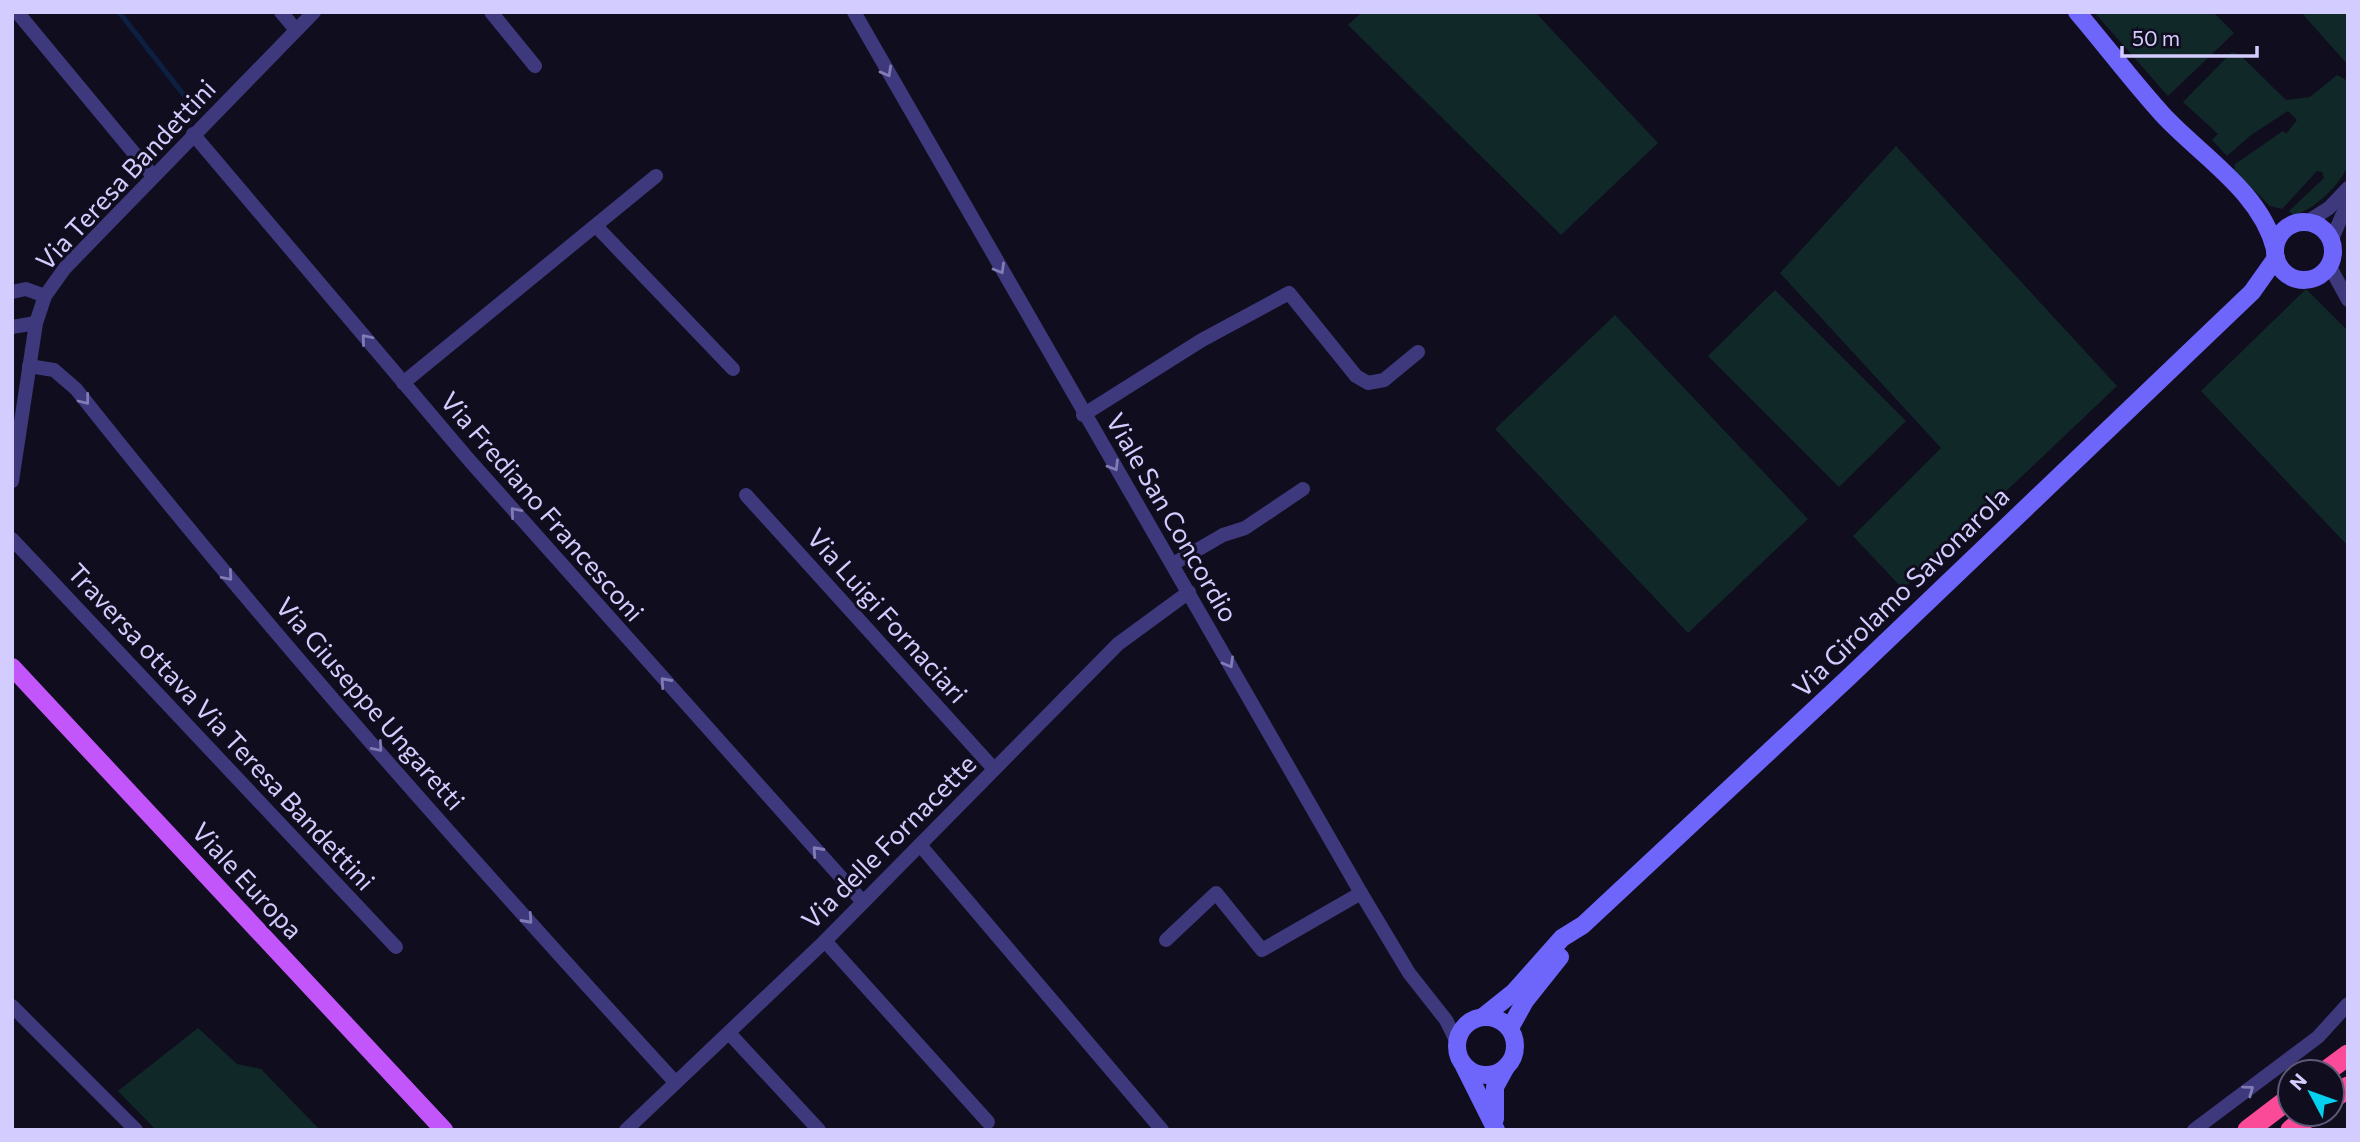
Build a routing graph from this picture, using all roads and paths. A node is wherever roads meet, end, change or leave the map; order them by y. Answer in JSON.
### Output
{"nodes":[{"id":1,"x":18,"y":12,"type":"edge"},
{"id":2,"x":281,"y":12,"type":"edge"},
{"id":3,"x":314,"y":12,"type":"edge"},
{"id":4,"x":491,"y":12,"type":"edge"},
{"id":5,"x":854,"y":12,"type":"edge"},
{"id":6,"x":2077,"y":12,"type":"edge"},
{"id":7,"x":296,"y":30,"type":"junction"},
{"id":8,"x":535,"y":66,"type":"dead end"},
{"id":9,"x":193,"y":134,"type":"junction"},
{"id":10,"x":153,"y":176,"type":"junction"},
{"id":11,"x":656,"y":176,"type":"dead end"},
{"id":12,"x":2348,"y":188,"type":"edge"},
{"id":13,"x":2348,"y":202,"type":"edge"},
{"id":14,"x":2252,"y":205,"type":"junction"},
{"id":15,"x":2300,"y":223,"type":"junction"},
{"id":16,"x":596,"y":226,"type":"junction"},
{"id":17,"x":2331,"y":241,"type":"junction"},
{"id":18,"x":2275,"y":253,"type":"junction"},
{"id":19,"x":2329,"y":265,"type":"junction"},
{"id":20,"x":2292,"y":277,"type":"junction"},
{"id":21,"x":12,"y":292,"type":"edge"},
{"id":22,"x":45,"y":296,"type":"junction"},
{"id":23,"x":2246,"y":298,"type":"junction"},
{"id":24,"x":2348,"y":300,"type":"edge"},
{"id":25,"x":36,"y":323,"type":"junction"},
{"id":26,"x":12,"y":327,"type":"edge"},
{"id":27,"x":1418,"y":352,"type":"dead end"},
{"id":28,"x":29,"y":366,"type":"junction"},
{"id":29,"x":733,"y":369,"type":"dead end"},
{"id":30,"x":403,"y":383,"type":"junction"},
{"id":31,"x":1083,"y":415,"type":"junction"},
{"id":32,"x":12,"y":481,"type":"edge"},
{"id":33,"x":1303,"y":489,"type":"dead end"},
{"id":34,"x":746,"y":495,"type":"dead end"},
{"id":35,"x":12,"y":539,"type":"edge"},
{"id":36,"x":1173,"y":564,"type":"junction"},
{"id":37,"x":1189,"y":592,"type":"junction"},
{"id":38,"x":12,"y":667,"type":"edge"},
{"id":39,"x":994,"y":769,"type":"junction"},
{"id":40,"x":920,"y":845,"type":"junction"},
{"id":41,"x":1361,"y":893,"type":"junction"},
{"id":42,"x":863,"y":902,"type":"junction"},
{"id":43,"x":1583,"y":925,"type":"junction"},
{"id":44,"x":1166,"y":940,"type":"dead end"},
{"id":45,"x":825,"y":941,"type":"junction"},
{"id":46,"x":396,"y":947,"type":"dead end"},
{"id":47,"x":2348,"y":1004,"type":"edge"},
{"id":48,"x":12,"y":1006,"type":"edge"},
{"id":49,"x":1484,"y":1016,"type":"junction"},
{"id":50,"x":1510,"y":1028,"type":"junction"},
{"id":51,"x":729,"y":1033,"type":"junction"},
{"id":52,"x":1457,"y":1042,"type":"junction"},
{"id":53,"x":1464,"y":1066,"type":"junction"},
{"id":54,"x":1506,"y":1067,"type":"junction"},
{"id":55,"x":675,"y":1082,"type":"junction"},
{"id":56,"x":2276,"y":1109,"type":"edge"},
{"id":57,"x":988,"y":1122,"type":"dead end"},
{"id":58,"x":136,"y":1130,"type":"edge"},
{"id":59,"x":444,"y":1130,"type":"edge"},
{"id":60,"x":626,"y":1130,"type":"edge"},
{"id":61,"x":819,"y":1130,"type":"edge"},
{"id":62,"x":1162,"y":1130,"type":"edge"},
{"id":63,"x":1496,"y":1130,"type":"edge"},
{"id":64,"x":2194,"y":1130,"type":"edge"},
{"id":65,"x":2248,"y":1130,"type":"edge"}],
"edges":[{"from":1,"to":10,"type":"street"},
{"from":2,"to":7,"type":"street"},
{"from":3,"to":7,"type":"street","name":"Via Teresa Bandettini"},
{"from":4,"to":8,"type":"street"},
{"from":5,"to":31,"type":"street","name":"Viale San Concordio","one_way":true},
{"from":6,"to":14,"type":"street"},
{"from":7,"to":9,"type":"street","name":"Via Teresa Bandettini"},
{"from":9,"to":10,"type":"street","name":"Via Teresa Bandettini"},
{"from":30,"to":9,"type":"street","name":"Via Frediano Francesconi","one_way":true},
{"from":10,"to":22,"type":"street","name":"Via Teresa Bandettini"},
{"from":11,"to":16,"type":"street"},
{"from":12,"to":15,"type":"street"},
{"from":13,"to":17,"type":"street"},
{"from":14,"to":15,"type":"street"},
{"from":14,"to":18,"type":"street"},
{"from":14,"to":23,"type":"street"},
{"from":15,"to":17,"type":"street"},
{"from":15,"to":18,"type":"street"},
{"from":16,"to":29,"type":"street"},
{"from":16,"to":30,"type":"street"},
{"from":17,"to":19,"type":"street"},
{"from":18,"to":20,"type":"street"},
{"from":18,"to":23,"type":"street","name":"Via Girolamo Savonarola"},
{"from":19,"to":20,"type":"street"},
{"from":19,"to":24,"type":"street"},
{"from":20,"to":23,"type":"street","name":"Via Girolamo Savonarola"},
{"from":21,"to":22,"type":"street"},
{"from":22,"to":25,"type":"street","name":"Via Teresa Bandettini"},
{"from":23,"to":43,"type":"street","name":"Via Girolamo Savonarola"},
{"from":25,"to":26,"type":"street"},
{"from":25,"to":28,"type":"street","name":"Via Teresa Bandettini"},
{"from":27,"to":31,"type":"street"},
{"from":28,"to":32,"type":"street","name":"Via Teresa Bandettini"},
{"from":28,"to":55,"type":"street","name":"Via Giuseppe Ungaretti","one_way":true},
{"from":42,"to":30,"type":"street","name":"Via Frediano Francesconi","one_way":true},
{"from":31,"to":36,"type":"street","name":"Viale San Concordio","one_way":true},
{"from":33,"to":36,"type":"street"},
{"from":34,"to":39,"type":"street","name":"Via Luigi Fornaciari"},
{"from":35,"to":46,"type":"street","name":"Traversa ottava Via Teresa Bandettini"},
{"from":36,"to":37,"type":"street","name":"Viale San Concordio"},
{"from":37,"to":39,"type":"street","name":"Via delle Fornacette"},
{"from":37,"to":41,"type":"street","name":"Viale San Concordio","one_way":true},
{"from":38,"to":59,"type":"main road","name":"Viale Europa"},
{"from":39,"to":40,"type":"street","name":"Via delle Fornacette"},
{"from":40,"to":42,"type":"street","name":"Via delle Fornacette"},
{"from":40,"to":62,"type":"street"},
{"from":41,"to":44,"type":"street"},
{"from":41,"to":52,"type":"street","name":"Viale San Concordio"},
{"from":42,"to":45,"type":"street","name":"Via delle Fornacette"},
{"from":43,"to":49,"type":"street","name":"Via Girolamo Savonarola"},
{"from":43,"to":50,"type":"street","name":"Via Girolamo Savonarola"},
{"from":45,"to":51,"type":"street","name":"Via delle Fornacette"},
{"from":45,"to":57,"type":"street"},
{"from":64,"to":47,"type":"street","one_way":true},
{"from":48,"to":58,"type":"street"},
{"from":49,"to":50,"type":"street"},
{"from":49,"to":52,"type":"street"},
{"from":50,"to":54,"type":"street","name":"Viale San Concordio"},
{"from":51,"to":55,"type":"street","name":"Via delle Fornacette"},
{"from":51,"to":61,"type":"street"},
{"from":52,"to":53,"type":"street","name":"Viale San Concordio"},
{"from":53,"to":54,"type":"street"},
{"from":53,"to":63,"type":"street","name":"Viale San Concordio"},
{"from":54,"to":63,"type":"street","name":"Viale San Concordio"},
{"from":55,"to":60,"type":"street","name":"Via delle Fornacette"},
{"from":56,"to":65,"type":"highway"}]}
